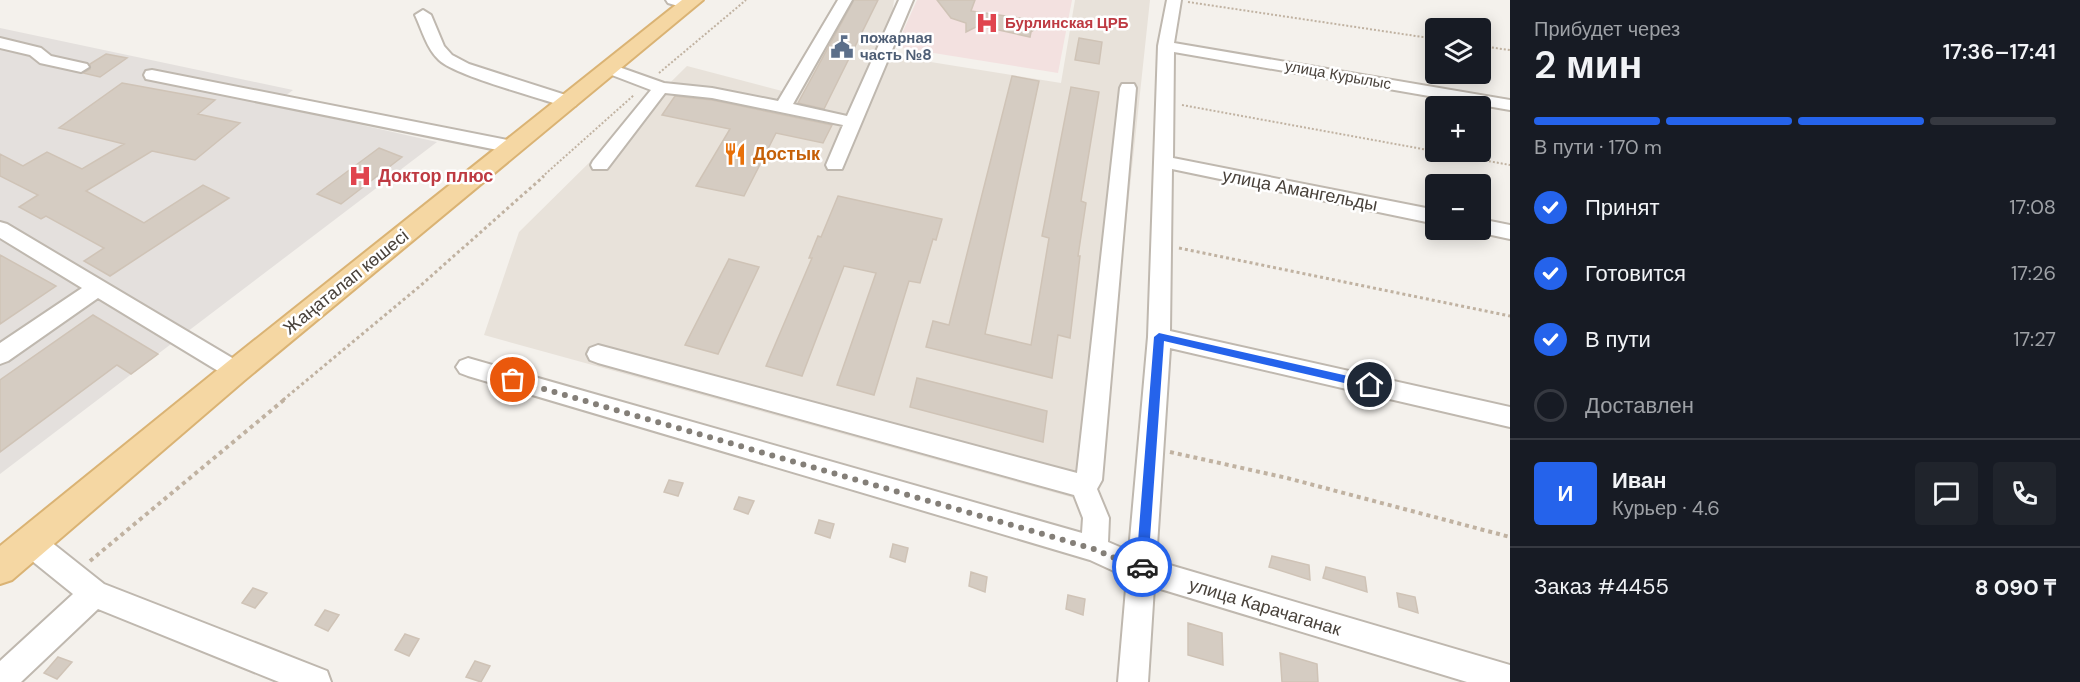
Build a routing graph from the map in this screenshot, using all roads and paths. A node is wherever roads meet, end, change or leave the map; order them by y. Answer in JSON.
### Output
{"nodes":[{"id":1,"x":747,"y":0,"type":"edge"},
{"id":2,"x":844,"y":0,"type":"edge"},
{"id":3,"x":906,"y":0,"type":"edge"},
{"id":4,"x":1180,"y":1,"type":"edge"},
{"id":5,"x":685,"y":2,"type":"edge"},
{"id":6,"x":423,"y":15,"type":"dead end"},
{"id":7,"x":1425,"y":37,"type":"edge"},
{"id":8,"x":0,"y":43,"type":"edge"},
{"id":9,"x":1166,"y":46,"type":"junction"},
{"id":10,"x":1491,"y":47,"type":"edge"},
{"id":11,"x":1510,"y":50,"type":"edge"},
{"id":12,"x":81,"y":67,"type":"dead end"},
{"id":13,"x":610,"y":69,"type":"junction"},
{"id":14,"x":152,"y":75,"type":"dead end"},
{"id":15,"x":654,"y":85,"type":"junction"},
{"id":16,"x":1128,"y":88,"type":"dead end"},
{"id":17,"x":569,"y":102,"type":"junction"},
{"id":18,"x":1166,"y":102,"type":"junction"},
{"id":19,"x":1510,"y":105,"type":"edge"},
{"id":20,"x":783,"y":107,"type":"junction"},
{"id":21,"x":852,"y":122,"type":"junction"},
{"id":22,"x":512,"y":147,"type":"junction"},
{"id":23,"x":1165,"y":162,"type":"junction"},
{"id":24,"x":600,"y":165,"type":"dead end"},
{"id":25,"x":835,"y":165,"type":"dead end"},
{"id":26,"x":1510,"y":165,"type":"edge"},
{"id":27,"x":1425,"y":215,"type":"edge"},
{"id":28,"x":1491,"y":228,"type":"edge"},
{"id":29,"x":1510,"y":232,"type":"edge"},
{"id":30,"x":4,"y":237,"type":"edge"},
{"id":31,"x":1162,"y":245,"type":"junction"},
{"id":32,"x":98,"y":288,"type":"junction"},
{"id":33,"x":1510,"y":316,"type":"edge"},
{"id":34,"x":1159,"y":337,"type":"junction"},
{"id":35,"x":598,"y":354,"type":"dead end"},
{"id":36,"x":0,"y":355,"type":"edge"},
{"id":37,"x":468,"y":367,"type":"dead end"},
{"id":38,"x":237,"y":371,"type":"junction"},
{"id":39,"x":1510,"y":417,"type":"edge"},
{"id":40,"x":1151,"y":447,"type":"junction"},
{"id":41,"x":1083,"y":486,"type":"junction"},
{"id":42,"x":1510,"y":537,"type":"edge"},
{"id":43,"x":31,"y":543,"type":"junction"},
{"id":44,"x":1094,"y":549,"type":"junction"},
{"id":45,"x":0,"y":568,"type":"edge"},
{"id":46,"x":1142,"y":570,"type":"junction"},
{"id":47,"x":83,"y":585,"type":"junction"},
{"id":48,"x":1510,"y":680,"type":"edge"},
{"id":49,"x":0,"y":681,"type":"edge"},
{"id":50,"x":316,"y":682,"type":"edge"},
{"id":51,"x":1133,"y":682,"type":"edge"}],
"edges":[{"from":1,"to":15,"type":"path"},
{"from":2,"to":20,"type":"street"},
{"from":3,"to":21,"type":"street"},
{"from":4,"to":7,"type":"path"},
{"from":4,"to":9,"type":"street"},
{"from":5,"to":13,"type":"main road","name":"Жаңаталап көшесі"},
{"from":6,"to":17,"type":"street"},
{"from":8,"to":12,"type":"street"},
{"from":9,"to":18,"type":"street"},
{"from":9,"to":19,"type":"street","name":"улица Курылыс"},
{"from":10,"to":11,"type":"path"},
{"from":13,"to":15,"type":"street"},
{"from":13,"to":17,"type":"main road","name":"Жаңаталап көшесі"},
{"from":14,"to":22,"type":"street"},
{"from":15,"to":20,"type":"street"},
{"from":15,"to":24,"type":"street"},
{"from":15,"to":47,"type":"path"},
{"from":16,"to":41,"type":"street"},
{"from":17,"to":22,"type":"main road","name":"Жаңаталап көшесі"},
{"from":18,"to":23,"type":"street"},
{"from":18,"to":26,"type":"path"},
{"from":20,"to":21,"type":"street"},
{"from":21,"to":25,"type":"street"},
{"from":22,"to":38,"type":"main road","name":"Жаңаталап көшесі"},
{"from":23,"to":27,"type":"street","name":"улица Амангельды"},
{"from":23,"to":31,"type":"street"},
{"from":28,"to":29,"type":"street"},
{"from":30,"to":32,"type":"street"},
{"from":31,"to":33,"type":"path"},
{"from":31,"to":34,"type":"street"},
{"from":32,"to":36,"type":"street"},
{"from":32,"to":38,"type":"street"},
{"from":34,"to":39,"type":"street"},
{"from":34,"to":40,"type":"street"},
{"from":35,"to":41,"type":"street"},
{"from":37,"to":44,"type":"street","name":"улица Карачаганак"},
{"from":38,"to":43,"type":"main road","name":"Жаңаталап көшесі"},
{"from":40,"to":42,"type":"path"},
{"from":40,"to":46,"type":"street"},
{"from":41,"to":44,"type":"street"},
{"from":43,"to":45,"type":"main road","name":"Жаңаталап көшесі"},
{"from":43,"to":47,"type":"street"},
{"from":44,"to":46,"type":"street","name":"улица Карачаганак"},
{"from":46,"to":48,"type":"street","name":"улица Карачаганак"},
{"from":46,"to":51,"type":"street"},
{"from":47,"to":49,"type":"street"},
{"from":47,"to":50,"type":"street"}]}
